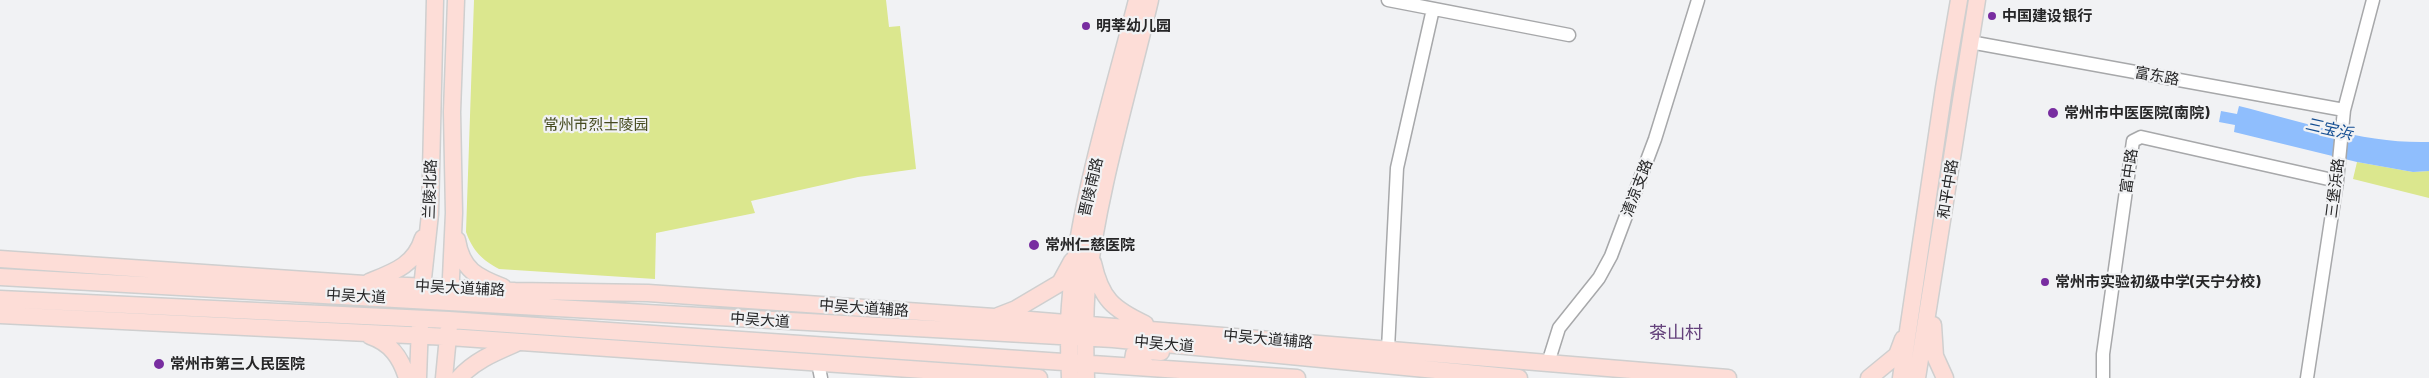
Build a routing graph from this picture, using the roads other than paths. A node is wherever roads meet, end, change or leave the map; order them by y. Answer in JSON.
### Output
{"nodes":[{"id":1,"x":435,"y":0,"type":"edge"},
{"id":2,"x":456,"y":0,"type":"edge"},
{"id":3,"x":1137,"y":0,"type":"edge"},
{"id":4,"x":1150,"y":0,"type":"edge"},
{"id":5,"x":1388,"y":0,"type":"edge"},
{"id":6,"x":1698,"y":0,"type":"edge"},
{"id":7,"x":1959,"y":0,"type":"edge"},
{"id":8,"x":1977,"y":0,"type":"edge"},
{"id":9,"x":2373,"y":0,"type":"edge"},
{"id":10,"x":1433,"y":9,"type":"junction"},
{"id":11,"x":1569,"y":35,"type":"dead end"},
{"id":12,"x":1970,"y":42,"type":"junction"},
{"id":13,"x":2344,"y":110,"type":"junction"},
{"id":14,"x":2337,"y":181,"type":"junction"},
{"id":15,"x":454,"y":213,"type":"junction"},
{"id":16,"x":430,"y":214,"type":"junction"},
{"id":17,"x":1084,"y":255,"type":"junction"},
{"id":18,"x":0,"y":258,"type":"edge"},
{"id":19,"x":0,"y":265,"type":"edge"},
{"id":20,"x":0,"y":277,"type":"edge"},
{"id":21,"x":20,"y":278,"type":"junction"},
{"id":22,"x":0,"y":282,"type":"edge"},
{"id":23,"x":92,"y":282,"type":"junction"},
{"id":24,"x":366,"y":290,"type":"junction"},
{"id":25,"x":515,"y":291,"type":"junction"},
{"id":26,"x":422,"y":293,"type":"junction"},
{"id":27,"x":648,"y":293,"type":"junction"},
{"id":28,"x":450,"y":295,"type":"junction"},
{"id":29,"x":714,"y":298,"type":"junction"},
{"id":30,"x":1931,"y":299,"type":"junction"},
{"id":31,"x":0,"y":300,"type":"edge"},
{"id":32,"x":37,"y":302,"type":"junction"},
{"id":33,"x":500,"y":304,"type":"junction"},
{"id":34,"x":0,"y":305,"type":"edge"},
{"id":35,"x":578,"y":309,"type":"junction"},
{"id":36,"x":321,"y":314,"type":"junction"},
{"id":37,"x":0,"y":316,"type":"edge"},
{"id":38,"x":362,"y":316,"type":"junction"},
{"id":39,"x":1912,"y":316,"type":"junction"},
{"id":40,"x":994,"y":317,"type":"junction"},
{"id":41,"x":420,"y":319,"type":"junction"},
{"id":42,"x":500,"y":323,"type":"junction"},
{"id":43,"x":815,"y":324,"type":"junction"},
{"id":44,"x":208,"y":326,"type":"junction"},
{"id":45,"x":449,"y":328,"type":"junction"},
{"id":46,"x":911,"y":329,"type":"junction"},
{"id":47,"x":1156,"y":329,"type":"junction"},
{"id":48,"x":606,"y":330,"type":"junction"},
{"id":49,"x":1077,"y":331,"type":"junction"},
{"id":50,"x":361,"y":333,"type":"junction"},
{"id":51,"x":420,"y":336,"type":"junction"},
{"id":52,"x":692,"y":336,"type":"junction"},
{"id":53,"x":1031,"y":336,"type":"junction"},
{"id":54,"x":522,"y":341,"type":"junction"},
{"id":55,"x":845,"y":346,"type":"junction"},
{"id":56,"x":1297,"y":349,"type":"junction"},
{"id":57,"x":1388,"y":349,"type":"junction"},
{"id":58,"x":1406,"y":351,"type":"junction"},
{"id":59,"x":962,"y":354,"type":"junction"},
{"id":60,"x":783,"y":360,"type":"junction"},
{"id":61,"x":1548,"y":363,"type":"junction"},
{"id":62,"x":856,"y":366,"type":"junction"},
{"id":63,"x":1122,"y":366,"type":"junction"},
{"id":64,"x":1149,"y":368,"type":"junction"},
{"id":65,"x":819,"y":370,"type":"edge"},
{"id":66,"x":1078,"y":370,"type":"edge"},
{"id":67,"x":1497,"y":376,"type":"junction"},
{"id":68,"x":1015,"y":377,"type":"edge"},
{"id":69,"x":407,"y":378,"type":"edge"},
{"id":70,"x":418,"y":378,"type":"edge"},
{"id":71,"x":444,"y":378,"type":"edge"},
{"id":72,"x":459,"y":378,"type":"edge"},
{"id":73,"x":1039,"y":378,"type":"edge"},
{"id":74,"x":1162,"y":378,"type":"edge"},
{"id":75,"x":1296,"y":378,"type":"edge"},
{"id":76,"x":1519,"y":378,"type":"edge"},
{"id":77,"x":1728,"y":378,"type":"edge"},
{"id":78,"x":1869,"y":378,"type":"edge"},
{"id":79,"x":1901,"y":378,"type":"edge"},
{"id":80,"x":1917,"y":378,"type":"edge"},
{"id":81,"x":1945,"y":378,"type":"edge"},
{"id":82,"x":2103,"y":378,"type":"edge"},
{"id":83,"x":2307,"y":378,"type":"edge"}],
"edges":[{"from":1,"to":16,"type":"main road","name":"兰陵北路"},
{"from":2,"to":15,"type":"main road","name":"兰陵北路"},
{"from":3,"to":17,"type":"main road","name":"晋陵南路"},
{"from":4,"to":17,"type":"main road","name":"晋陵南路"},
{"from":5,"to":10,"type":"street"},
{"from":6,"to":61,"type":"street","name":"清凉支路"},
{"from":7,"to":39,"type":"main road","name":"和平中路"},
{"from":8,"to":12,"type":"main road","name":"和平中路"},
{"from":9,"to":13,"type":"street","name":"三堡浜路"},
{"from":10,"to":11,"type":"street"},
{"from":10,"to":57,"type":"street"},
{"from":12,"to":13,"type":"street","name":"富东路"},
{"from":12,"to":30,"type":"main road","name":"和平中路"},
{"from":13,"to":14,"type":"street","name":"三堡浜路"},
{"from":14,"to":82,"type":"street","name":"富中路"},
{"from":14,"to":83,"type":"street","name":"三堡浜路"},
{"from":15,"to":25,"type":"main road"},
{"from":15,"to":28,"type":"main road","name":"兰陵北路"},
{"from":16,"to":24,"type":"main road"},
{"from":16,"to":26,"type":"main road","name":"兰陵北路"},
{"from":17,"to":40,"type":"main road"},
{"from":17,"to":47,"type":"main road"},
{"from":17,"to":49,"type":"main road","name":"晋陵南路"},
{"from":18,"to":24,"type":"main road","name":"中吴大道辅路"},
{"from":19,"to":23,"type":"main road"},
{"from":20,"to":21,"type":"main road"},
{"from":21,"to":22,"type":"main road"},
{"from":21,"to":23,"type":"main road"},
{"from":23,"to":24,"type":"main road"},
{"from":24,"to":26,"type":"main road","name":"中吴大道辅路"},
{"from":24,"to":38,"type":"main road"},
{"from":25,"to":27,"type":"main road","name":"中吴大道辅路"},
{"from":25,"to":28,"type":"main road","name":"中吴大道辅路"},
{"from":26,"to":28,"type":"main road","name":"中吴大道"},
{"from":26,"to":41,"type":"main road","name":"兰陵北路"},
{"from":27,"to":29,"type":"main road","name":"中吴大道辅路"},
{"from":27,"to":35,"type":"main road"},
{"from":28,"to":33,"type":"main road","name":"中吴大道"},
{"from":28,"to":45,"type":"main road","name":"兰陵北路"},
{"from":29,"to":40,"type":"main road","name":"中吴大道辅路"},
{"from":29,"to":43,"type":"main road"},
{"from":30,"to":80,"type":"main road","name":"和平中路"},
{"from":30,"to":81,"type":"main road"},
{"from":31,"to":32,"type":"main road","name":"中吴大道"},
{"from":32,"to":34,"type":"main road"},
{"from":32,"to":36,"type":"main road","name":"中吴大道"},
{"from":33,"to":35,"type":"main road","name":"中吴大道"},
{"from":33,"to":42,"type":"main road"},
{"from":35,"to":43,"type":"main road","name":"中吴大道"},
{"from":36,"to":38,"type":"main road","name":"中吴大道"},
{"from":36,"to":44,"type":"main road"},
{"from":37,"to":44,"type":"main road"},
{"from":38,"to":41,"type":"main road","name":"中吴大道"},
{"from":39,"to":78,"type":"main road"},
{"from":39,"to":79,"type":"main road","name":"和平中路"},
{"from":40,"to":46,"type":"main road"},
{"from":40,"to":49,"type":"main road","name":"中吴大道辅路"},
{"from":41,"to":45,"type":"main road","name":"中吴大道"},
{"from":41,"to":51,"type":"main road","name":"兰陵北路"},
{"from":42,"to":45,"type":"main road","name":"中吴大道"},
{"from":42,"to":48,"type":"main road","name":"中吴大道"},
{"from":43,"to":46,"type":"main road","name":"中吴大道"},
{"from":44,"to":50,"type":"main road"},
{"from":45,"to":51,"type":"main road"},
{"from":45,"to":54,"type":"main road"},
{"from":45,"to":71,"type":"main road","name":"兰陵北路"},
{"from":46,"to":53,"type":"main road","name":"中吴大道"},
{"from":47,"to":49,"type":"main road","name":"中吴大道辅路"},
{"from":47,"to":56,"type":"main road","name":"中吴大道辅路"},
{"from":48,"to":52,"type":"main road","name":"中吴大道"},
{"from":48,"to":54,"type":"main road"},
{"from":49,"to":53,"type":"main road","name":"中吴大道"},
{"from":49,"to":56,"type":"main road","name":"中吴大道"},
{"from":49,"to":66,"type":"main road","name":"晋陵南路"},
{"from":50,"to":51,"type":"main road"},
{"from":50,"to":69,"type":"main road"},
{"from":51,"to":70,"type":"main road","name":"兰陵北路"},
{"from":52,"to":55,"type":"main road","name":"中吴大道"},
{"from":52,"to":60,"type":"main road"},
{"from":53,"to":55,"type":"main road"},
{"from":54,"to":60,"type":"main road"},
{"from":54,"to":72,"type":"main road"},
{"from":55,"to":59,"type":"main road","name":"中吴大道"},
{"from":56,"to":57,"type":"main road","name":"中吴大道辅路"},
{"from":56,"to":64,"type":"main road"},
{"from":56,"to":67,"type":"main road"},
{"from":57,"to":58,"type":"main road","name":"中吴大道辅路"},
{"from":58,"to":61,"type":"main road","name":"中吴大道辅路"},
{"from":58,"to":67,"type":"main road"},
{"from":59,"to":62,"type":"main road"},
{"from":59,"to":66,"type":"main road","name":"中吴大道"},
{"from":60,"to":65,"type":"main road"},
{"from":61,"to":77,"type":"main road","name":"中吴大道辅路"},
{"from":62,"to":65,"type":"main road"},
{"from":62,"to":68,"type":"main road"},
{"from":63,"to":64,"type":"main road","name":"中吴大道"},
{"from":63,"to":66,"type":"main road","name":"中吴大道"},
{"from":63,"to":74,"type":"main road"},
{"from":64,"to":75,"type":"main road","name":"中吴大道"},
{"from":67,"to":76,"type":"main road"},
{"from":68,"to":73,"type":"main road"}]}
